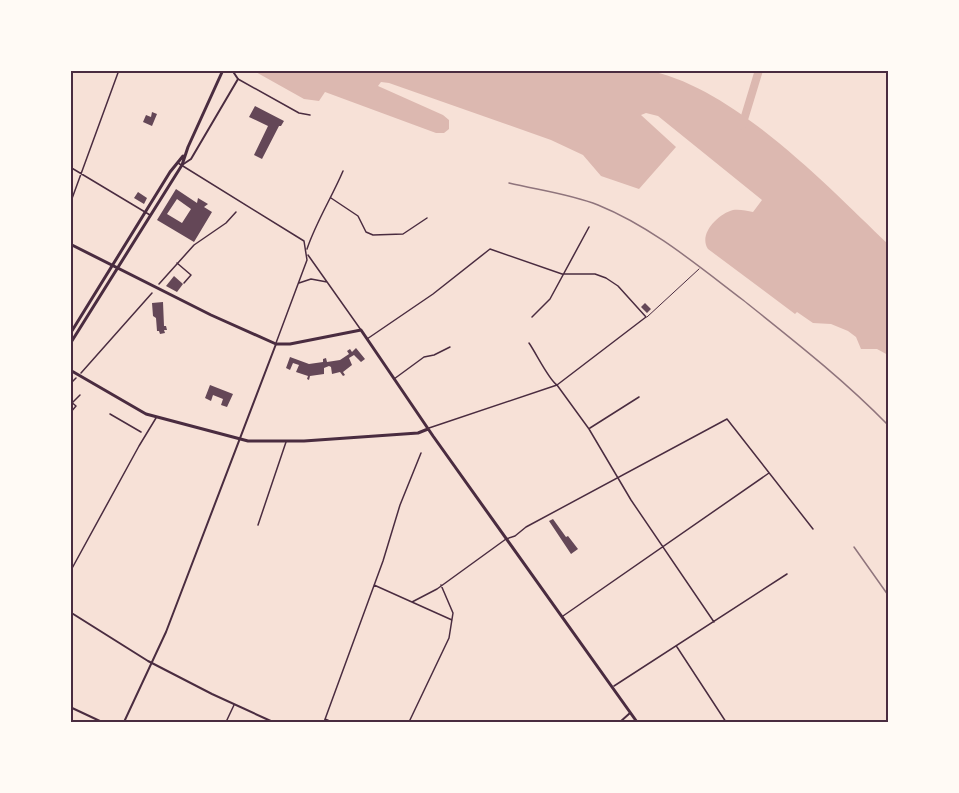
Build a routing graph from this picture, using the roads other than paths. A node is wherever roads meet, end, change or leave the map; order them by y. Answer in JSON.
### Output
{"nodes":[{"id":1,"x":119,"y":70,"type":"edge"},
{"id":2,"x":223,"y":70,"type":"edge"},
{"id":3,"x":232,"y":70,"type":"edge"},
{"id":4,"x":238,"y":79,"type":"junction"},
{"id":5,"x":310,"y":115,"type":"dead end"},
{"id":6,"x":180,"y":164,"type":"junction"},
{"id":7,"x":70,"y":167,"type":"edge"},
{"id":8,"x":343,"y":171,"type":"dead end"},
{"id":9,"x":81,"y":173,"type":"junction"},
{"id":10,"x":331,"y":198,"type":"junction"},
{"id":11,"x":70,"y":204,"type":"edge"},
{"id":12,"x":145,"y":212,"type":"junction"},
{"id":13,"x":236,"y":212,"type":"dead end"},
{"id":14,"x":150,"y":216,"type":"junction"},
{"id":15,"x":427,"y":218,"type":"dead end"},
{"id":16,"x":589,"y":226,"type":"dead end"},
{"id":17,"x":70,"y":244,"type":"edge"},
{"id":18,"x":306,"y":252,"type":"junction"},
{"id":19,"x":177,"y":263,"type":"junction"},
{"id":20,"x":113,"y":266,"type":"junction"},
{"id":21,"x":118,"y":268,"type":"junction"},
{"id":22,"x":699,"y":269,"type":"dead end"},
{"id":23,"x":562,"y":274,"type":"junction"},
{"id":24,"x":184,"y":283,"type":"dead end"},
{"id":25,"x":298,"y":283,"type":"junction"},
{"id":26,"x":328,"y":283,"type":"junction"},
{"id":27,"x":159,"y":284,"type":"dead end"},
{"id":28,"x":152,"y":293,"type":"dead end"},
{"id":29,"x":532,"y":316,"type":"dead end"},
{"id":30,"x":646,"y":317,"type":"junction"},
{"id":31,"x":361,"y":330,"type":"junction"},
{"id":32,"x":70,"y":334,"type":"edge"},
{"id":33,"x":366,"y":339,"type":"junction"},
{"id":34,"x":529,"y":343,"type":"dead end"},
{"id":35,"x":70,"y":344,"type":"edge"},
{"id":36,"x":276,"y":344,"type":"junction"},
{"id":37,"x":450,"y":347,"type":"dead end"},
{"id":38,"x":70,"y":370,"type":"edge"},
{"id":39,"x":81,"y":373,"type":"dead end"},
{"id":40,"x":76,"y":378,"type":"dead end"},
{"id":41,"x":394,"y":379,"type":"junction"},
{"id":42,"x":70,"y":384,"type":"edge"},
{"id":43,"x":557,"y":385,"type":"junction"},
{"id":44,"x":80,"y":395,"type":"dead end"},
{"id":45,"x":639,"y":397,"type":"dead end"},
{"id":46,"x":72,"y":402,"type":"edge"},
{"id":47,"x":70,"y":413,"type":"edge"},
{"id":48,"x":110,"y":414,"type":"dead end"},
{"id":49,"x":157,"y":417,"type":"junction"},
{"id":50,"x":428,"y":429,"type":"junction"},
{"id":51,"x":589,"y":429,"type":"junction"},
{"id":52,"x":141,"y":432,"type":"dead end"},
{"id":53,"x":240,"y":439,"type":"junction"},
{"id":54,"x":286,"y":441,"type":"junction"},
{"id":55,"x":421,"y":453,"type":"dead end"},
{"id":56,"x":769,"y":472,"type":"junction"},
{"id":57,"x":617,"y":477,"type":"junction"},
{"id":58,"x":258,"y":525,"type":"dead end"},
{"id":59,"x":813,"y":529,"type":"dead end"},
{"id":60,"x":506,"y":539,"type":"junction"},
{"id":61,"x":662,"y":546,"type":"junction"},
{"id":62,"x":70,"y":572,"type":"edge"},
{"id":63,"x":787,"y":574,"type":"dead end"},
{"id":64,"x":374,"y":585,"type":"junction"},
{"id":65,"x":441,"y":585,"type":"junction"},
{"id":66,"x":412,"y":602,"type":"junction"},
{"id":67,"x":70,"y":612,"type":"edge"},
{"id":68,"x":563,"y":616,"type":"junction"},
{"id":69,"x":453,"y":620,"type":"junction"},
{"id":70,"x":714,"y":622,"type":"junction"},
{"id":71,"x":676,"y":646,"type":"junction"},
{"id":72,"x":153,"y":663,"type":"junction"},
{"id":73,"x":612,"y":687,"type":"junction"},
{"id":74,"x":234,"y":705,"type":"junction"},
{"id":75,"x":70,"y":707,"type":"edge"},
{"id":76,"x":630,"y":713,"type":"junction"},
{"id":77,"x":324,"y":721,"type":"edge"},
{"id":78,"x":97,"y":722,"type":"edge"},
{"id":79,"x":102,"y":723,"type":"edge"},
{"id":80,"x":124,"y":723,"type":"edge"},
{"id":81,"x":226,"y":723,"type":"edge"},
{"id":82,"x":273,"y":723,"type":"edge"},
{"id":83,"x":332,"y":723,"type":"edge"},
{"id":84,"x":409,"y":723,"type":"edge"},
{"id":85,"x":620,"y":723,"type":"edge"},
{"id":86,"x":637,"y":723,"type":"edge"},
{"id":87,"x":726,"y":723,"type":"edge"}],
"edges":[{"from":1,"to":9,"type":"street"},
{"from":2,"to":6,"type":"main road"},
{"from":3,"to":4,"type":"main road"},
{"from":4,"to":5,"type":"street"},
{"from":4,"to":6,"type":"main road"},
{"from":6,"to":12,"type":"main road"},
{"from":6,"to":14,"type":"main road"},
{"from":6,"to":18,"type":"street"},
{"from":7,"to":9,"type":"street"},
{"from":8,"to":10,"type":"street"},
{"from":9,"to":11,"type":"street"},
{"from":9,"to":12,"type":"street"},
{"from":10,"to":15,"type":"street"},
{"from":10,"to":18,"type":"street"},
{"from":12,"to":14,"type":"street"},
{"from":12,"to":20,"type":"main road"},
{"from":13,"to":19,"type":"street"},
{"from":14,"to":21,"type":"main road"},
{"from":16,"to":23,"type":"street"},
{"from":17,"to":20,"type":"main road"},
{"from":18,"to":25,"type":"street"},
{"from":18,"to":26,"type":"street"},
{"from":19,"to":24,"type":"street"},
{"from":19,"to":27,"type":"street"},
{"from":20,"to":21,"type":"main road"},
{"from":20,"to":32,"type":"main road"},
{"from":21,"to":35,"type":"main road"},
{"from":21,"to":36,"type":"main road"},
{"from":22,"to":30,"type":"lane"},
{"from":23,"to":29,"type":"street"},
{"from":23,"to":30,"type":"street"},
{"from":23,"to":33,"type":"street"},
{"from":25,"to":26,"type":"street"},
{"from":25,"to":36,"type":"street"},
{"from":26,"to":31,"type":"street"},
{"from":28,"to":39,"type":"street"},
{"from":30,"to":43,"type":"street"},
{"from":31,"to":33,"type":"main road"},
{"from":31,"to":36,"type":"main road"},
{"from":33,"to":41,"type":"main road"},
{"from":34,"to":43,"type":"street"},
{"from":36,"to":53,"type":"main road"},
{"from":37,"to":41,"type":"street"},
{"from":38,"to":49,"type":"main road"},
{"from":40,"to":42,"type":"street"},
{"from":41,"to":50,"type":"main road"},
{"from":43,"to":50,"type":"street"},
{"from":43,"to":51,"type":"street"},
{"from":44,"to":46,"type":"street"},
{"from":45,"to":51,"type":"street"},
{"from":46,"to":47,"type":"street"},
{"from":48,"to":52,"type":"street"},
{"from":49,"to":53,"type":"main road"},
{"from":49,"to":62,"type":"street"},
{"from":50,"to":54,"type":"main road"},
{"from":50,"to":60,"type":"main road"},
{"from":51,"to":57,"type":"street"},
{"from":53,"to":54,"type":"main road"},
{"from":53,"to":72,"type":"main road"},
{"from":54,"to":58,"type":"street"},
{"from":55,"to":64,"type":"street"},
{"from":56,"to":57,"type":"street"},
{"from":56,"to":59,"type":"street"},
{"from":56,"to":61,"type":"street"},
{"from":57,"to":60,"type":"street"},
{"from":57,"to":61,"type":"street"},
{"from":60,"to":65,"type":"street"},
{"from":60,"to":68,"type":"main road"},
{"from":61,"to":68,"type":"street"},
{"from":61,"to":70,"type":"street"},
{"from":63,"to":70,"type":"street"},
{"from":64,"to":66,"type":"street"},
{"from":64,"to":77,"type":"street"},
{"from":65,"to":66,"type":"street"},
{"from":65,"to":69,"type":"street"},
{"from":66,"to":69,"type":"street"},
{"from":67,"to":72,"type":"main road"},
{"from":68,"to":73,"type":"main road"},
{"from":69,"to":84,"type":"street"},
{"from":70,"to":71,"type":"street"},
{"from":71,"to":73,"type":"street"},
{"from":71,"to":87,"type":"street"},
{"from":72,"to":74,"type":"main road"},
{"from":72,"to":80,"type":"main road"},
{"from":73,"to":76,"type":"main road"},
{"from":74,"to":81,"type":"street"},
{"from":74,"to":82,"type":"main road"},
{"from":75,"to":78,"type":"main road"},
{"from":76,"to":85,"type":"main road"},
{"from":76,"to":86,"type":"main road"},
{"from":77,"to":83,"type":"street"},
{"from":78,"to":79,"type":"main road"}]}
